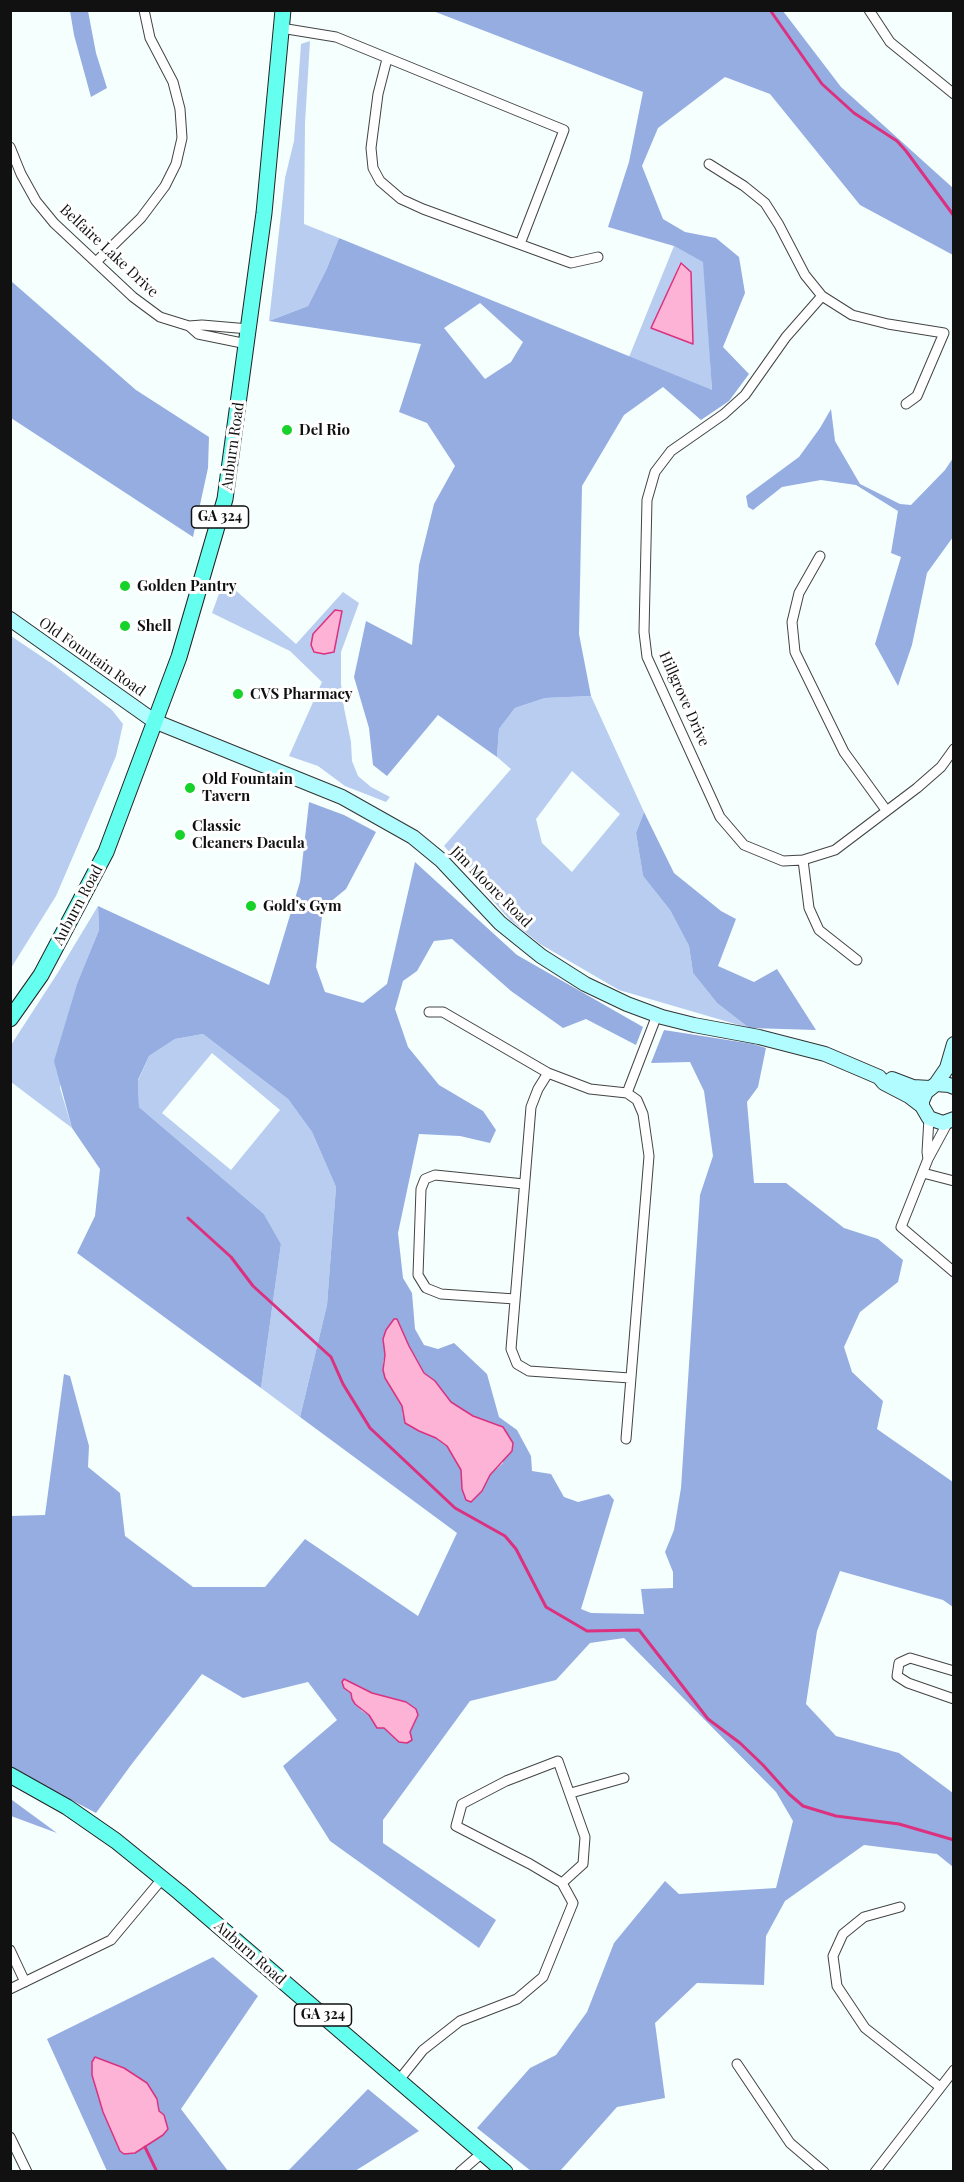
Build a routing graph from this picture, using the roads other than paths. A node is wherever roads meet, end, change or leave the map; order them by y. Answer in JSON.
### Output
{"nodes":[{"id":1,"x":144,"y":10,"type":"edge"},
{"id":2,"x":283,"y":10,"type":"edge"},
{"id":3,"x":869,"y":10,"type":"edge"},
{"id":4,"x":281,"y":28,"type":"junction"},
{"id":5,"x":387,"y":59,"type":"junction"},
{"id":6,"x":954,"y":94,"type":"edge"},
{"id":7,"x":10,"y":147,"type":"edge"},
{"id":8,"x":709,"y":164,"type":"dead end"},
{"id":9,"x":21,"y":174,"type":"junction"},
{"id":10,"x":10,"y":178,"type":"edge"},
{"id":11,"x":520,"y":244,"type":"junction"},
{"id":12,"x":598,"y":257,"type":"dead end"},
{"id":13,"x":96,"y":262,"type":"junction"},
{"id":14,"x":822,"y":296,"type":"junction"},
{"id":15,"x":189,"y":326,"type":"junction"},
{"id":16,"x":248,"y":337,"type":"junction"},
{"id":17,"x":906,"y":404,"type":"dead end"},
{"id":18,"x":820,"y":555,"type":"dead end"},
{"id":19,"x":10,"y":620,"type":"edge"},
{"id":20,"x":154,"y":721,"type":"junction"},
{"id":21,"x":954,"y":749,"type":"edge"},
{"id":22,"x":886,"y":810,"type":"junction"},
{"id":23,"x":803,"y":860,"type":"junction"},
{"id":24,"x":856,"y":960,"type":"dead end"},
{"id":25,"x":429,"y":1012,"type":"dead end"},
{"id":26,"x":657,"y":1015,"type":"junction"},
{"id":27,"x":10,"y":1019,"type":"edge"},
{"id":28,"x":954,"y":1044,"type":"edge"},
{"id":29,"x":548,"y":1073,"type":"junction"},
{"id":30,"x":879,"y":1077,"type":"junction"},
{"id":31,"x":933,"y":1086,"type":"junction"},
{"id":32,"x":954,"y":1087,"type":"edge"},
{"id":33,"x":627,"y":1093,"type":"junction"},
{"id":34,"x":926,"y":1112,"type":"junction"},
{"id":35,"x":951,"y":1121,"type":"edge"},
{"id":36,"x":928,"y":1159,"type":"junction"},
{"id":37,"x":923,"y":1173,"type":"junction"},
{"id":38,"x":954,"y":1181,"type":"edge"},
{"id":39,"x":524,"y":1184,"type":"junction"},
{"id":40,"x":954,"y":1272,"type":"edge"},
{"id":41,"x":515,"y":1299,"type":"junction"},
{"id":42,"x":630,"y":1378,"type":"junction"},
{"id":43,"x":626,"y":1439,"type":"dead end"},
{"id":44,"x":954,"y":1671,"type":"edge"},
{"id":45,"x":954,"y":1699,"type":"edge"},
{"id":46,"x":10,"y":1775,"type":"edge"},
{"id":47,"x":624,"y":1778,"type":"dead end"},
{"id":48,"x":571,"y":1793,"type":"junction"},
{"id":49,"x":162,"y":1879,"type":"junction"},
{"id":50,"x":562,"y":1883,"type":"junction"},
{"id":51,"x":900,"y":1907,"type":"dead end"},
{"id":52,"x":10,"y":1950,"type":"edge"},
{"id":53,"x":25,"y":1982,"type":"junction"},
{"id":54,"x":10,"y":1989,"type":"edge"},
{"id":55,"x":736,"y":2064,"type":"dead end"},
{"id":56,"x":954,"y":2070,"type":"edge"},
{"id":57,"x":399,"y":2080,"type":"junction"},
{"id":58,"x":940,"y":2087,"type":"junction"},
{"id":59,"x":10,"y":2137,"type":"edge"},
{"id":60,"x":482,"y":2152,"type":"junction"},
{"id":61,"x":27,"y":2172,"type":"edge"},
{"id":62,"x":460,"y":2172,"type":"edge"},
{"id":63,"x":505,"y":2172,"type":"edge"},
{"id":64,"x":824,"y":2172,"type":"edge"},
{"id":65,"x":874,"y":2172,"type":"edge"}],
"edges":[{"from":1,"to":13,"type":"street"},
{"from":2,"to":4,"type":"main road","name":"Auburn Road","number":"GA 324"},
{"from":3,"to":6,"type":"street"},
{"from":4,"to":5,"type":"street"},
{"from":4,"to":16,"type":"main road","name":"Auburn Road","number":"GA 324"},
{"from":5,"to":11,"type":"street"},
{"from":5,"to":11,"type":"street"},
{"from":7,"to":9,"type":"street","name":"Belfaire Lake Drive"},
{"from":8,"to":14,"type":"street"},
{"from":9,"to":10,"type":"street"},
{"from":9,"to":13,"type":"street","name":"Belfaire Lake Drive"},
{"from":11,"to":12,"type":"street"},
{"from":13,"to":15,"type":"street","name":"Belfaire Lake Drive"},
{"from":14,"to":17,"type":"street"},
{"from":14,"to":23,"type":"street","name":"Hillgrove Drive"},
{"from":15,"to":16,"type":"street","name":"Belfaire Lake Drive"},
{"from":15,"to":16,"type":"street","name":"Belfaire Lake Drive"},
{"from":16,"to":20,"type":"main road","name":"Auburn Road","number":"GA 324"},
{"from":18,"to":22,"type":"street"},
{"from":19,"to":20,"type":"street","name":"Old Fountain Road"},
{"from":20,"to":26,"type":"street","name":"Jim Moore Road"},
{"from":20,"to":27,"type":"main road","name":"Auburn Road","number":"GA 324"},
{"from":21,"to":22,"type":"street","name":"Hillgrove Drive"},
{"from":22,"to":23,"type":"street","name":"Hillgrove Drive"},
{"from":23,"to":24,"type":"street"},
{"from":25,"to":29,"type":"street"},
{"from":26,"to":30,"type":"street","name":"Jim Moore Road"},
{"from":26,"to":33,"type":"street"},
{"from":28,"to":31,"type":"street"},
{"from":29,"to":33,"type":"street"},
{"from":29,"to":39,"type":"street"},
{"from":30,"to":31,"type":"street","name":"Jim Moore Road"},
{"from":30,"to":34,"type":"street","name":"Jim Moore Road"},
{"from":31,"to":32,"type":"street","name":"Jim Moore Road"},
{"from":31,"to":34,"type":"street"},
{"from":33,"to":42,"type":"street"},
{"from":34,"to":35,"type":"street"},
{"from":34,"to":36,"type":"street"},
{"from":35,"to":36,"type":"street"},
{"from":36,"to":37,"type":"street"},
{"from":37,"to":38,"type":"street"},
{"from":37,"to":40,"type":"street"},
{"from":39,"to":41,"type":"street"},
{"from":39,"to":41,"type":"street"},
{"from":41,"to":42,"type":"street"},
{"from":42,"to":43,"type":"street"},
{"from":44,"to":45,"type":"street"},
{"from":46,"to":49,"type":"main road","name":"Auburn Road","number":"GA 324"},
{"from":47,"to":48,"type":"street"},
{"from":48,"to":50,"type":"street"},
{"from":48,"to":50,"type":"street"},
{"from":49,"to":53,"type":"street"},
{"from":49,"to":57,"type":"main road","name":"Auburn Road","number":"GA 324"},
{"from":50,"to":57,"type":"street"},
{"from":51,"to":58,"type":"street"},
{"from":52,"to":53,"type":"street"},
{"from":53,"to":54,"type":"street"},
{"from":55,"to":64,"type":"street"},
{"from":56,"to":58,"type":"street"},
{"from":57,"to":60,"type":"main road","name":"Auburn Road","number":"GA 324"},
{"from":58,"to":65,"type":"street"},
{"from":59,"to":61,"type":"street"},
{"from":60,"to":62,"type":"street"},
{"from":60,"to":63,"type":"main road","name":"Auburn Road","number":"GA 324"}]}
